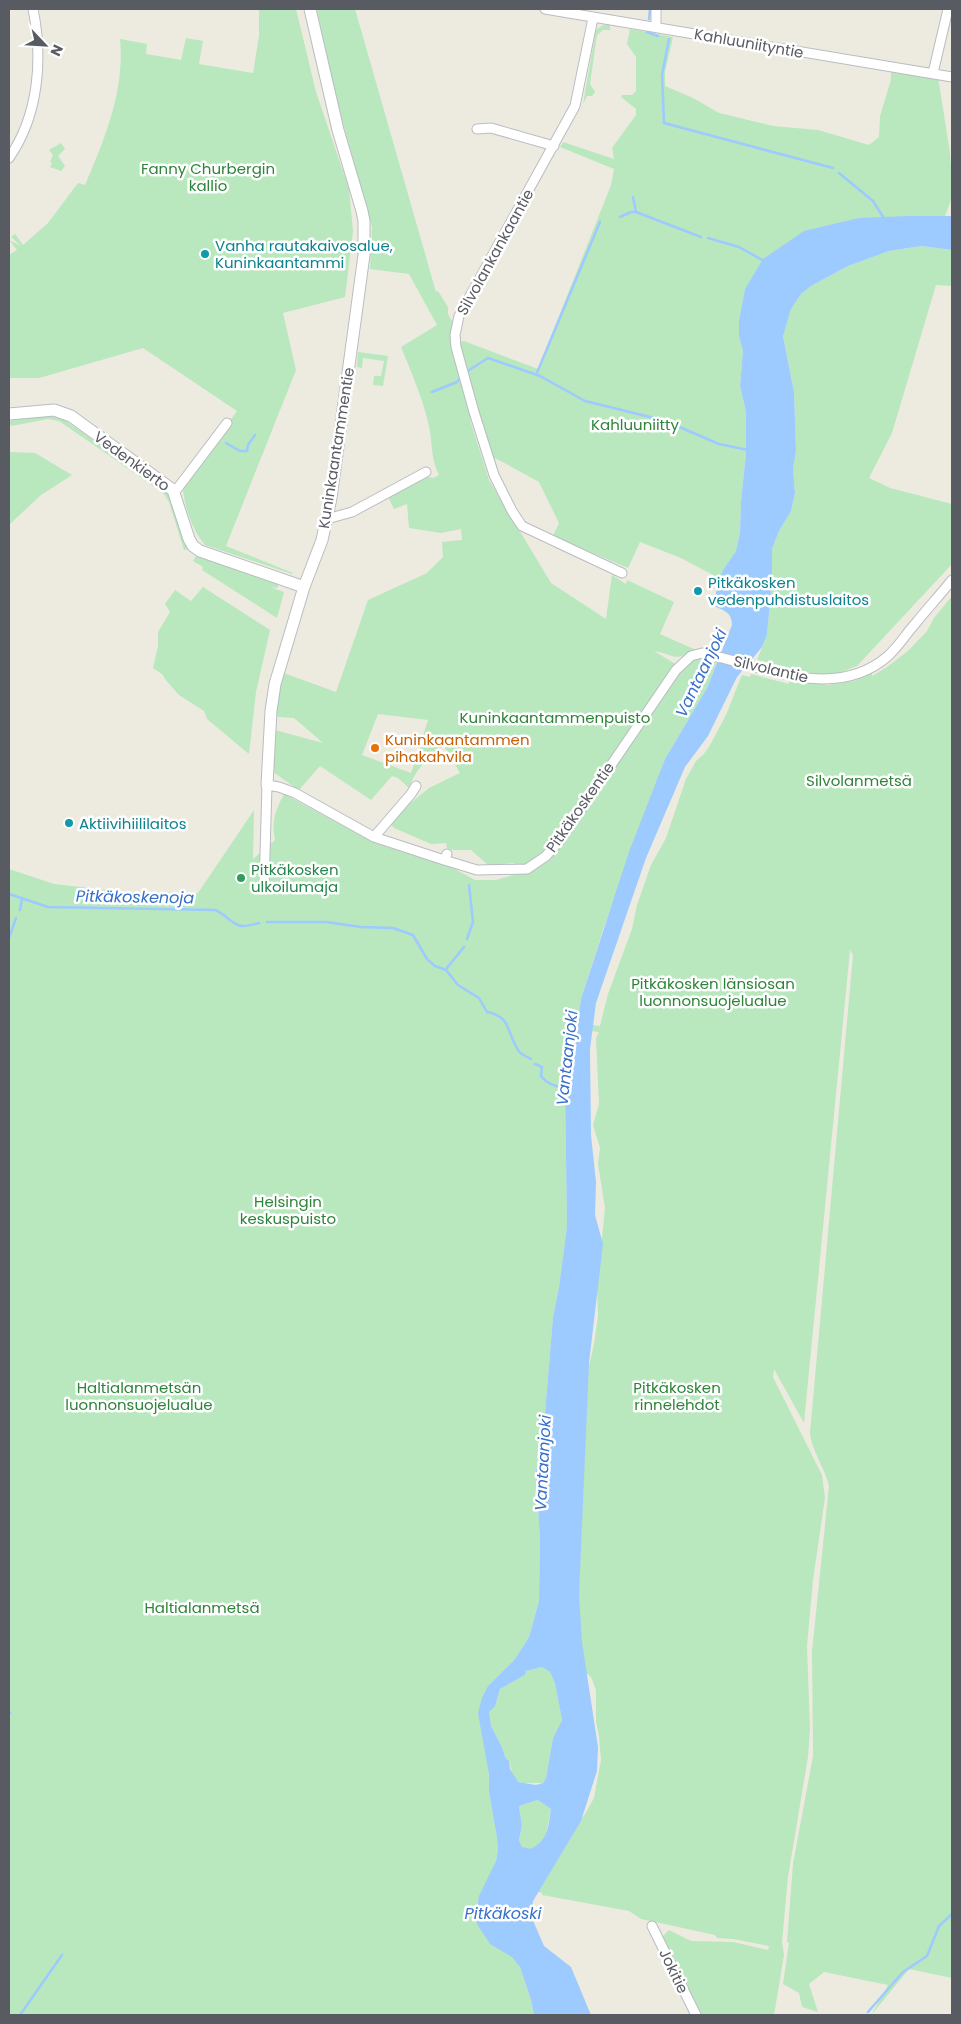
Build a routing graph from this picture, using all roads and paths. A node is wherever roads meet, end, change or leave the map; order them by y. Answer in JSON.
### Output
{"nodes":[{"id":1,"x":33,"y":9,"type":"edge"},
{"id":2,"x":310,"y":9,"type":"edge"},
{"id":3,"x":545,"y":9,"type":"edge"},
{"id":4,"x":656,"y":9,"type":"edge"},
{"id":5,"x":948,"y":9,"type":"edge"},
{"id":6,"x":593,"y":18,"type":"junction"},
{"id":7,"x":656,"y":27,"type":"junction"},
{"id":8,"x":933,"y":73,"type":"junction"},
{"id":9,"x":952,"y":77,"type":"edge"},
{"id":10,"x":477,"y":129,"type":"dead end"},
{"id":11,"x":554,"y":146,"type":"junction"},
{"id":12,"x":9,"y":158,"type":"edge"},
{"id":13,"x":9,"y":414,"type":"edge"},
{"id":14,"x":227,"y":423,"type":"dead end"},
{"id":15,"x":427,"y":469,"type":"dead end"},
{"id":16,"x":174,"y":493,"type":"junction"},
{"id":17,"x":327,"y":519,"type":"junction"},
{"id":18,"x":622,"y":573,"type":"dead end"},
{"id":19,"x":952,"y":580,"type":"edge"},
{"id":20,"x":304,"y":587,"type":"junction"},
{"id":21,"x":676,"y":670,"type":"joint"},
{"id":22,"x":267,"y":785,"type":"junction"},
{"id":23,"x":416,"y":786,"type":"dead end"},
{"id":24,"x":374,"y":837,"type":"junction"},
{"id":25,"x":264,"y":888,"type":"dead end"},
{"id":26,"x":652,"y":1926,"type":"dead end"},
{"id":27,"x":696,"y":2015,"type":"edge"}],
"edges":[{"from":1,"to":12,"type":"street"},
{"from":2,"to":17,"type":"street","name":"Kuninkaantammentie"},
{"from":3,"to":6,"type":"street","name":"Kahluuniityntie"},
{"from":4,"to":7,"type":"street"},
{"from":5,"to":8,"type":"street"},
{"from":6,"to":7,"type":"street","name":"Kahluuniityntie"},
{"from":6,"to":11,"type":"street","name":"Silvolankankaantie"},
{"from":7,"to":8,"type":"street","name":"Kahluuniityntie"},
{"from":8,"to":9,"type":"street","name":"Kahluuniityntie"},
{"from":10,"to":11,"type":"street"},
{"from":11,"to":18,"type":"street","name":"Silvolankankaantie"},
{"from":13,"to":16,"type":"street","name":"Vedenkierto"},
{"from":14,"to":16,"type":"street"},
{"from":15,"to":17,"type":"street"},
{"from":16,"to":20,"type":"street","name":"Vedenkierto"},
{"from":17,"to":20,"type":"street","name":"Kuninkaantammentie"},
{"from":19,"to":21,"type":"street","name":"Silvolantie"},
{"from":20,"to":22,"type":"street","name":"Kuninkaantammentie"},
{"from":21,"to":24,"type":"street","name":"Pitkäkoskentie"},
{"from":22,"to":24,"type":"street","name":"Pitkäkoskentie"},
{"from":22,"to":25,"type":"street","name":"Kuninkaantammentie"},
{"from":23,"to":24,"type":"street"},
{"from":26,"to":27,"type":"street","name":"Jokitie"}]}
